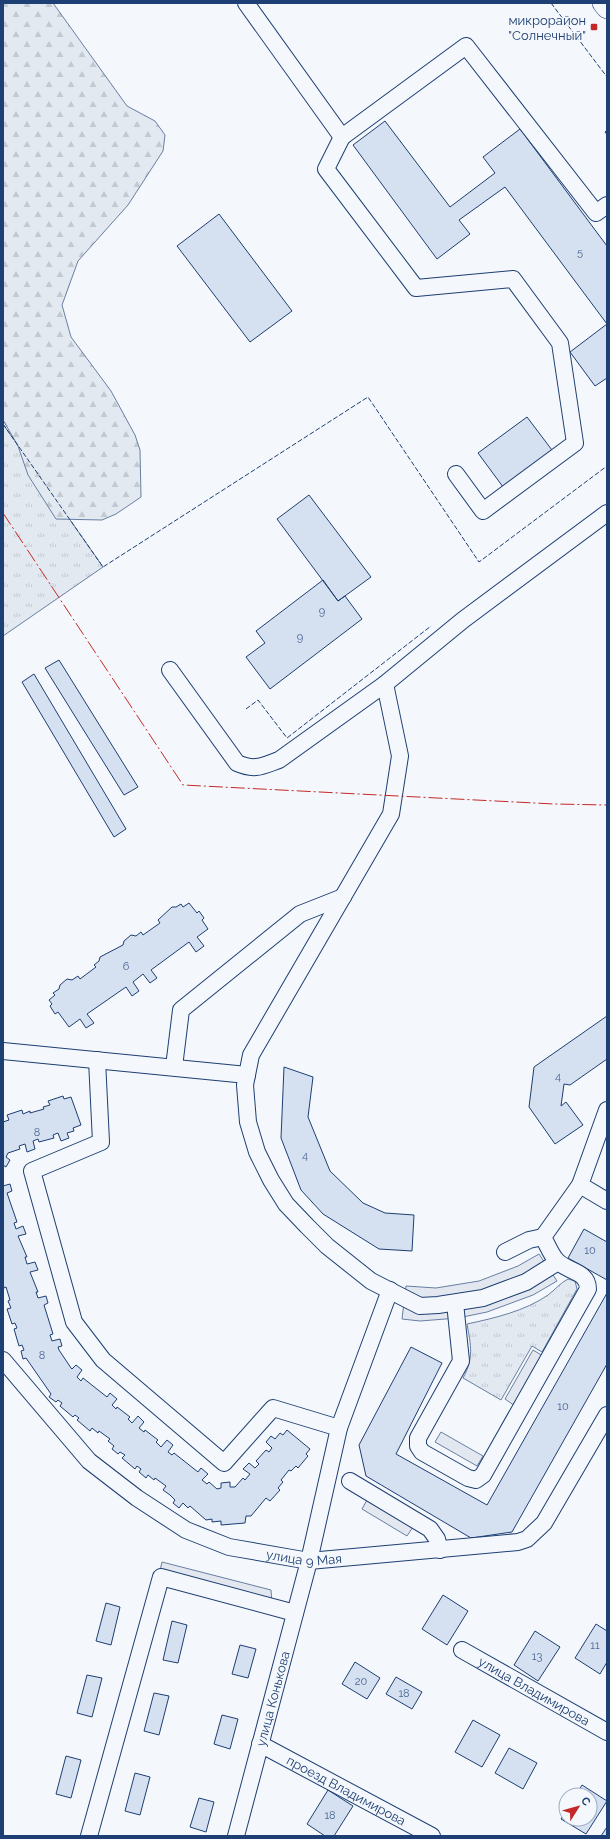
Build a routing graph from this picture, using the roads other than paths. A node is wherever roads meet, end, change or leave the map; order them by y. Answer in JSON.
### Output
{"nodes":[{"id":1,"x":246,"y":3,"type":"edge"},
{"id":2,"x":603,"y":3,"type":"edge"},
{"id":3,"x":607,"y":8,"type":"edge"},
{"id":4,"x":342,"y":137,"type":"junction"},
{"id":5,"x":607,"y":205,"type":"edge"},
{"id":6,"x":456,"y":474,"type":"dead end"},
{"id":7,"x":607,"y":513,"type":"edge"},
{"id":8,"x":170,"y":670,"type":"dead end"},
{"id":9,"x":385,"y":684,"type":"junction"},
{"id":10,"x":342,"y":897,"type":"junction"},
{"id":11,"x":3,"y":1051,"type":"edge"},
{"id":12,"x":97,"y":1060,"type":"junction"},
{"id":13,"x":174,"y":1067,"type":"junction"},
{"id":14,"x":247,"y":1074,"type":"junction"},
{"id":15,"x":607,"y":1106,"type":"edge"},
{"id":16,"x":607,"y":1110,"type":"edge"},
{"id":17,"x":580,"y":1185,"type":"junction"},
{"id":18,"x":607,"y":1201,"type":"edge"},
{"id":19,"x":543,"y":1237,"type":"junction"},
{"id":20,"x":504,"y":1252,"type":"dead end"},
{"id":21,"x":558,"y":1262,"type":"junction"},
{"id":22,"x":390,"y":1290,"type":"junction"},
{"id":23,"x":455,"y":1303,"type":"junction"},
{"id":24,"x":3,"y":1360,"type":"edge"},
{"id":25,"x":607,"y":1414,"type":"edge"},
{"id":26,"x":339,"y":1428,"type":"junction"},
{"id":27,"x":350,"y":1481,"type":"dead end"},
{"id":28,"x":440,"y":1550,"type":"junction"},
{"id":29,"x":309,"y":1561,"type":"junction"},
{"id":30,"x":295,"y":1613,"type":"junction"},
{"id":31,"x":462,"y":1650,"type":"dead end"},
{"id":32,"x":607,"y":1732,"type":"edge"},
{"id":33,"x":260,"y":1744,"type":"junction"},
{"id":34,"x":89,"y":1836,"type":"edge"},
{"id":35,"x":236,"y":1836,"type":"edge"},
{"id":36,"x":432,"y":1836,"type":"edge"}],
"edges":[{"from":1,"to":4,"type":"street"},
{"from":2,"to":3,"type":"main road"},
{"from":4,"to":5,"type":"street"},
{"from":4,"to":6,"type":"street"},
{"from":7,"to":9,"type":"street"},
{"from":8,"to":9,"type":"street"},
{"from":9,"to":10,"type":"street"},
{"from":10,"to":13,"type":"street"},
{"from":10,"to":14,"type":"street"},
{"from":11,"to":12,"type":"street"},
{"from":12,"to":13,"type":"street"},
{"from":12,"to":26,"type":"street"},
{"from":13,"to":14,"type":"street"},
{"from":14,"to":22,"type":"street"},
{"from":15,"to":16,"type":"street"},
{"from":16,"to":17,"type":"street"},
{"from":17,"to":18,"type":"street"},
{"from":17,"to":19,"type":"street"},
{"from":19,"to":20,"type":"street"},
{"from":19,"to":21,"type":"street"},
{"from":21,"to":23,"type":"street"},
{"from":21,"to":23,"type":"street"},
{"from":22,"to":23,"type":"street"},
{"from":22,"to":26,"type":"street","name":"улица Конькова"},
{"from":24,"to":29,"type":"street","name":"улица 9 Мая"},
{"from":25,"to":28,"type":"street","name":"улица 9 Мая"},
{"from":26,"to":29,"type":"street","name":"улица Конькова"},
{"from":27,"to":28,"type":"street"},
{"from":28,"to":29,"type":"street","name":"улица 9 Мая"},
{"from":29,"to":30,"type":"street","name":"улица Конькова"},
{"from":30,"to":33,"type":"street","name":"улица Конькова"},
{"from":30,"to":34,"type":"street"},
{"from":31,"to":32,"type":"street","name":"улица Владимирова"},
{"from":33,"to":35,"type":"street","name":"улица Конькова"},
{"from":33,"to":36,"type":"street","name":"проезд Владимирова"}]}
